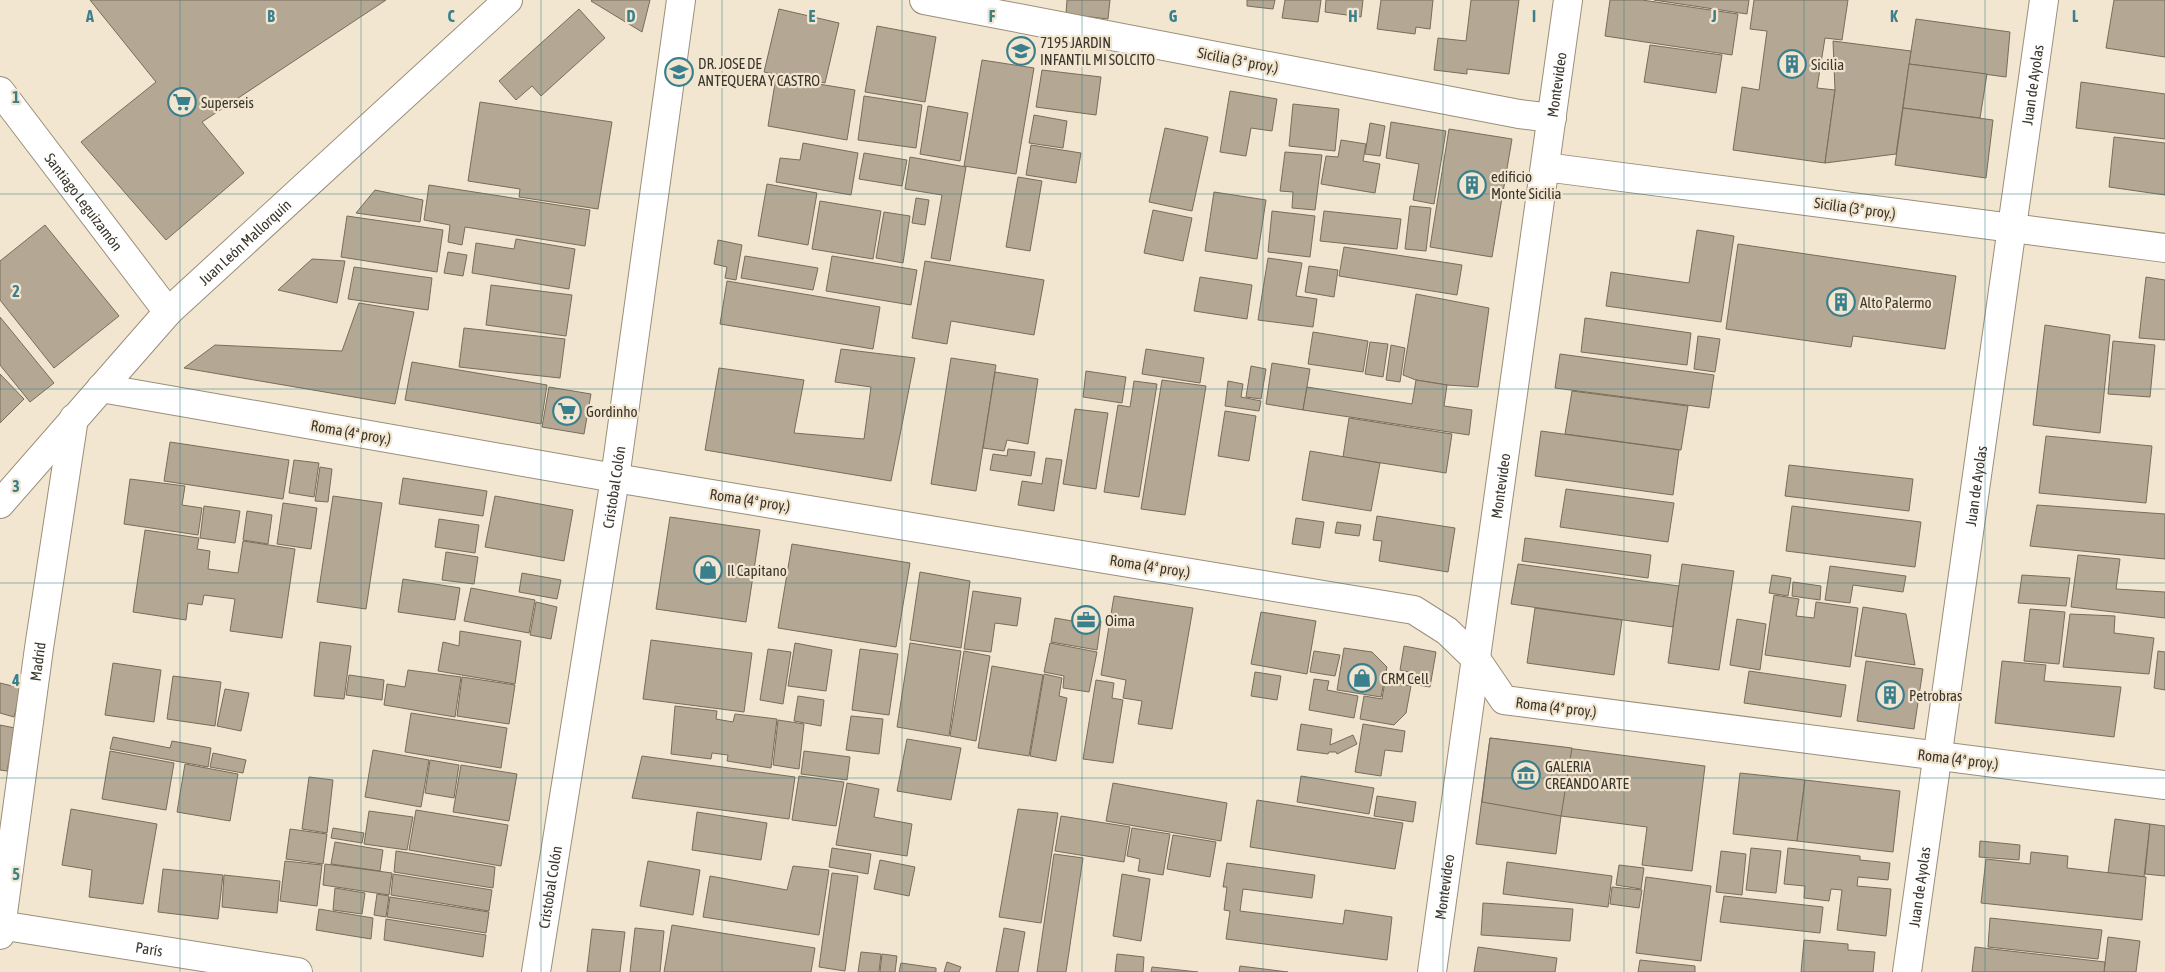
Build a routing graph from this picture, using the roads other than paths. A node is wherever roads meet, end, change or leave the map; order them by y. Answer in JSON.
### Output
{"nodes":[{"id":1,"x":508,"y":0,"type":"edge"},
{"id":2,"x":680,"y":0,"type":"edge"},
{"id":3,"x":924,"y":0,"type":"edge"},
{"id":4,"x":1568,"y":0,"type":"edge"},
{"id":5,"x":2044,"y":0,"type":"edge"},
{"id":6,"x":0,"y":91,"type":"edge"},
{"id":7,"x":1552,"y":118,"type":"junction"},
{"id":8,"x":1545,"y":168,"type":"junction"},
{"id":9,"x":2012,"y":229,"type":"junction"},
{"id":10,"x":2165,"y":248,"type":"edge"},
{"id":11,"x":168,"y":312,"type":"junction"},
{"id":12,"x":101,"y":388,"type":"junction"},
{"id":13,"x":74,"y":418,"type":"junction"},
{"id":14,"x":615,"y":478,"type":"junction"},
{"id":15,"x":0,"y":504,"type":"edge"},
{"id":16,"x":1476,"y":659,"type":"junction"},
{"id":17,"x":1938,"y":756,"type":"junction"},
{"id":18,"x":2165,"y":785,"type":"edge"},
{"id":19,"x":0,"y":929,"type":"edge"},
{"id":20,"x":298,"y":972,"type":"edge"},
{"id":21,"x":536,"y":972,"type":"edge"},
{"id":22,"x":1432,"y":972,"type":"edge"},
{"id":23,"x":1907,"y":972,"type":"edge"}],
"edges":[{"from":1,"to":11,"type":"street","name":"Juan León Mallorquín"},
{"from":2,"to":14,"type":"street","name":"Cristobal Colón"},
{"from":3,"to":7,"type":"street","name":"Sicilia (3ª proy.)"},
{"from":4,"to":7,"type":"street","name":"Montevideo"},
{"from":5,"to":9,"type":"street","name":"Juan de Ayolas"},
{"from":6,"to":11,"type":"street","name":"Santiago Leguizamón"},
{"from":7,"to":8,"type":"street","name":"Montevideo"},
{"from":8,"to":9,"type":"street","name":"Sicilia (3ª proy.)"},
{"from":8,"to":16,"type":"street","name":"Montevideo"},
{"from":9,"to":10,"type":"street","name":"Sicilia (3ª proy.)"},
{"from":9,"to":17,"type":"street","name":"Juan de Ayolas"},
{"from":11,"to":12,"type":"street","name":"Juan León Mallorquín"},
{"from":12,"to":13,"type":"street","name":"Juan León Mallorquín"},
{"from":12,"to":14,"type":"street","name":"Roma (4ª proy.)"},
{"from":13,"to":15,"type":"street","name":"Juan León Mallorquín"},
{"from":13,"to":19,"type":"street","name":"Madrid"},
{"from":14,"to":16,"type":"street","name":"Roma (4ª proy.)"},
{"from":14,"to":21,"type":"street","name":"Cristobal Colón"},
{"from":16,"to":17,"type":"street","name":"Roma (4ª proy.)"},
{"from":16,"to":22,"type":"street","name":"Montevideo"},
{"from":17,"to":18,"type":"street","name":"Roma (4ª proy.)"},
{"from":17,"to":23,"type":"street","name":"Juan de Ayolas"},
{"from":19,"to":20,"type":"street","name":"París"}]}
